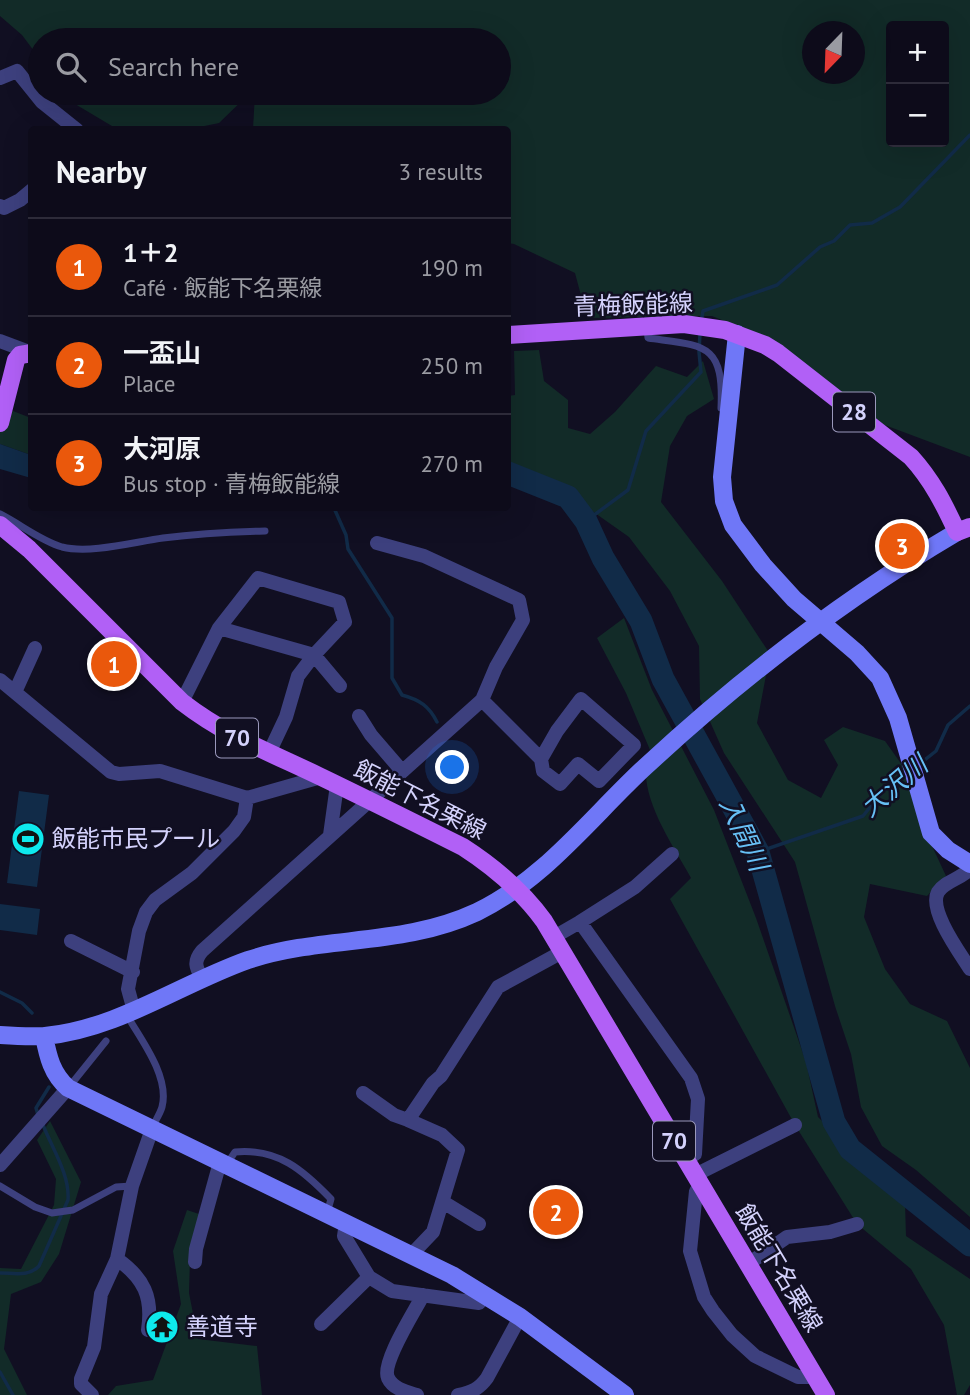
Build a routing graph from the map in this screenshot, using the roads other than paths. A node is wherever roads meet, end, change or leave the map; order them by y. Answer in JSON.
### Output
{"nodes":[{"id":1,"x":0,"y":78,"type":"edge"},
{"id":2,"x":28,"y":85,"type":"edge"},
{"id":3,"x":46,"y":105,"type":"edge"},
{"id":4,"x":72,"y":126,"type":"edge"},
{"id":5,"x":28,"y":193,"type":"edge"},
{"id":6,"x":0,"y":206,"type":"edge"},
{"id":7,"x":647,"y":326,"type":"junction"},
{"id":8,"x":737,"y":334,"type":"junction"},
{"id":9,"x":511,"y":335,"type":"edge"},
{"id":10,"x":0,"y":341,"type":"edge"},
{"id":11,"x":28,"y":352,"type":"edge"},
{"id":12,"x":28,"y":354,"type":"edge"},
{"id":13,"x":1,"y":419,"type":"edge"},
{"id":14,"x":726,"y":438,"type":"junction"},
{"id":15,"x":0,"y":514,"type":"edge"},
{"id":16,"x":0,"y":525,"type":"edge"},
{"id":17,"x":964,"y":529,"type":"edge"},
{"id":18,"x":265,"y":531,"type":"dead end"},
{"id":19,"x":377,"y":543,"type":"dead end"},
{"id":20,"x":820,"y":622,"type":"junction"},
{"id":21,"x":219,"y":628,"type":"junction"},
{"id":22,"x":35,"y":649,"type":"dead end"},
{"id":23,"x":314,"y":655,"type":"junction"},
{"id":24,"x":0,"y":680,"type":"edge"},
{"id":25,"x":340,"y":686,"type":"dead end"},
{"id":26,"x":15,"y":692,"type":"junction"},
{"id":27,"x":482,"y":700,"type":"junction"},
{"id":28,"x":182,"y":702,"type":"junction"},
{"id":29,"x":359,"y":716,"type":"dead end"},
{"id":30,"x":269,"y":753,"type":"junction"},
{"id":31,"x":541,"y":759,"type":"junction"},
{"id":32,"x":402,"y":771,"type":"junction"},
{"id":33,"x":329,"y":781,"type":"junction"},
{"id":34,"x":247,"y":798,"type":"junction"},
{"id":35,"x":370,"y":801,"type":"junction"},
{"id":36,"x":330,"y":835,"type":"junction"},
{"id":37,"x":672,"y":854,"type":"dead end"},
{"id":38,"x":970,"y":867,"type":"edge"},
{"id":39,"x":517,"y":890,"type":"junction"},
{"id":40,"x":580,"y":922,"type":"junction"},
{"id":41,"x":71,"y":942,"type":"dead end"},
{"id":42,"x":558,"y":944,"type":"junction"},
{"id":43,"x":970,"y":969,"type":"edge"},
{"id":44,"x":132,"y":972,"type":"junction"},
{"id":45,"x":202,"y":979,"type":"junction"},
{"id":46,"x":130,"y":1012,"type":"junction"},
{"id":47,"x":0,"y":1035,"type":"edge"},
{"id":48,"x":44,"y":1036,"type":"junction"},
{"id":49,"x":106,"y":1041,"type":"dead end"},
{"id":50,"x":68,"y":1088,"type":"junction"},
{"id":51,"x":363,"y":1093,"type":"dead end"},
{"id":52,"x":408,"y":1120,"type":"junction"},
{"id":53,"x":794,"y":1125,"type":"dead end"},
{"id":54,"x":152,"y":1129,"type":"junction"},
{"id":55,"x":223,"y":1164,"type":"junction"},
{"id":56,"x":0,"y":1165,"type":"edge"},
{"id":57,"x":694,"y":1174,"type":"junction"},
{"id":58,"x":0,"y":1186,"type":"edge"},
{"id":59,"x":132,"y":1186,"type":"junction"},
{"id":60,"x":443,"y":1202,"type":"junction"},
{"id":61,"x":326,"y":1214,"type":"junction"},
{"id":62,"x":346,"y":1223,"type":"junction"},
{"id":63,"x":479,"y":1224,"type":"dead end"},
{"id":64,"x":857,"y":1224,"type":"dead end"},
{"id":65,"x":411,"y":1255,"type":"junction"},
{"id":66,"x":117,"y":1259,"type":"junction"},
{"id":67,"x":195,"y":1262,"type":"dead end"},
{"id":68,"x":748,"y":1264,"type":"junction"},
{"id":69,"x":369,"y":1277,"type":"junction"},
{"id":70,"x":485,"y":1295,"type":"junction"},
{"id":71,"x":423,"y":1296,"type":"junction"},
{"id":72,"x":520,"y":1317,"type":"junction"},
{"id":73,"x":321,"y":1324,"type":"dead end"},
{"id":74,"x":148,"y":1330,"type":"dead end"},
{"id":75,"x":825,"y":1388,"type":"edge"},
{"id":76,"x":92,"y":1395,"type":"edge"},
{"id":77,"x":417,"y":1395,"type":"edge"},
{"id":78,"x":458,"y":1395,"type":"edge"},
{"id":79,"x":625,"y":1395,"type":"edge"}],
"edges":[{"from":1,"to":2,"type":"street"},
{"from":3,"to":4,"type":"street"},
{"from":5,"to":6,"type":"street"},
{"from":7,"to":8,"type":"main road","name":"青梅飯能線","number":"28"},
{"from":7,"to":9,"type":"main road","name":"青梅飯能線","number":"28"},
{"from":7,"to":14,"type":"lane"},
{"from":8,"to":14,"type":"street"},
{"from":8,"to":17,"type":"main road","name":"青梅飯能線","number":"28"},
{"from":10,"to":11,"type":"street"},
{"from":12,"to":13,"type":"main road"},
{"from":14,"to":20,"type":"street"},
{"from":15,"to":18,"type":"lane"},
{"from":16,"to":28,"type":"main road","name":"飯能下名栗線","number":"70"},
{"from":17,"to":20,"type":"street"},
{"from":19,"to":27,"type":"street"},
{"from":20,"to":38,"type":"street"},
{"from":20,"to":39,"type":"street"},
{"from":21,"to":23,"type":"street"},
{"from":21,"to":23,"type":"street"},
{"from":21,"to":28,"type":"street"},
{"from":22,"to":26,"type":"street"},
{"from":23,"to":25,"type":"street"},
{"from":23,"to":30,"type":"street"},
{"from":24,"to":26,"type":"street"},
{"from":26,"to":34,"type":"street"},
{"from":27,"to":31,"type":"street"},
{"from":27,"to":32,"type":"street"},
{"from":28,"to":30,"type":"main road","name":"飯能下名栗線","number":"70"},
{"from":29,"to":32,"type":"street"},
{"from":30,"to":33,"type":"main road","name":"飯能下名栗線","number":"70"},
{"from":31,"to":31,"type":"street"},
{"from":32,"to":35,"type":"street"},
{"from":33,"to":34,"type":"street"},
{"from":33,"to":35,"type":"main road","name":"飯能下名栗線","number":"70"},
{"from":33,"to":36,"type":"street"},
{"from":34,"to":44,"type":"street"},
{"from":35,"to":36,"type":"street"},
{"from":35,"to":39,"type":"main road","name":"飯能下名栗線","number":"70"},
{"from":36,"to":45,"type":"street"},
{"from":37,"to":40,"type":"street"},
{"from":38,"to":43,"type":"street"},
{"from":39,"to":42,"type":"main road","name":"飯能下名栗線","number":"70"},
{"from":39,"to":45,"type":"street"},
{"from":40,"to":42,"type":"street"},
{"from":40,"to":57,"type":"street"},
{"from":41,"to":44,"type":"street"},
{"from":42,"to":52,"type":"street"},
{"from":42,"to":57,"type":"main road","name":"飯能下名栗線","number":"70"},
{"from":44,"to":46,"type":"street"},
{"from":45,"to":46,"type":"street"},
{"from":46,"to":48,"type":"street"},
{"from":46,"to":54,"type":"lane"},
{"from":47,"to":48,"type":"street"},
{"from":48,"to":50,"type":"street"},
{"from":49,"to":50,"type":"lane"},
{"from":50,"to":54,"type":"street"},
{"from":50,"to":56,"type":"street"},
{"from":51,"to":52,"type":"street"},
{"from":52,"to":60,"type":"street"},
{"from":53,"to":57,"type":"street"},
{"from":54,"to":55,"type":"street"},
{"from":54,"to":59,"type":"street"},
{"from":55,"to":61,"type":"street"},
{"from":55,"to":61,"type":"lane"},
{"from":55,"to":67,"type":"street"},
{"from":57,"to":68,"type":"main road","name":"飯能下名栗線","number":"70"},
{"from":57,"to":75,"type":"street"},
{"from":58,"to":59,"type":"lane"},
{"from":59,"to":66,"type":"street"},
{"from":60,"to":63,"type":"street"},
{"from":60,"to":65,"type":"street"},
{"from":61,"to":62,"type":"street"},
{"from":62,"to":65,"type":"street"},
{"from":62,"to":69,"type":"street"},
{"from":64,"to":68,"type":"street"},
{"from":65,"to":70,"type":"street"},
{"from":66,"to":74,"type":"street"},
{"from":66,"to":76,"type":"street"},
{"from":68,"to":75,"type":"main road","name":"飯能下名栗線","number":"70"},
{"from":69,"to":71,"type":"street"},
{"from":69,"to":73,"type":"street"},
{"from":70,"to":71,"type":"street"},
{"from":70,"to":72,"type":"street"},
{"from":71,"to":77,"type":"street"},
{"from":72,"to":78,"type":"street"},
{"from":72,"to":79,"type":"street"}]}
